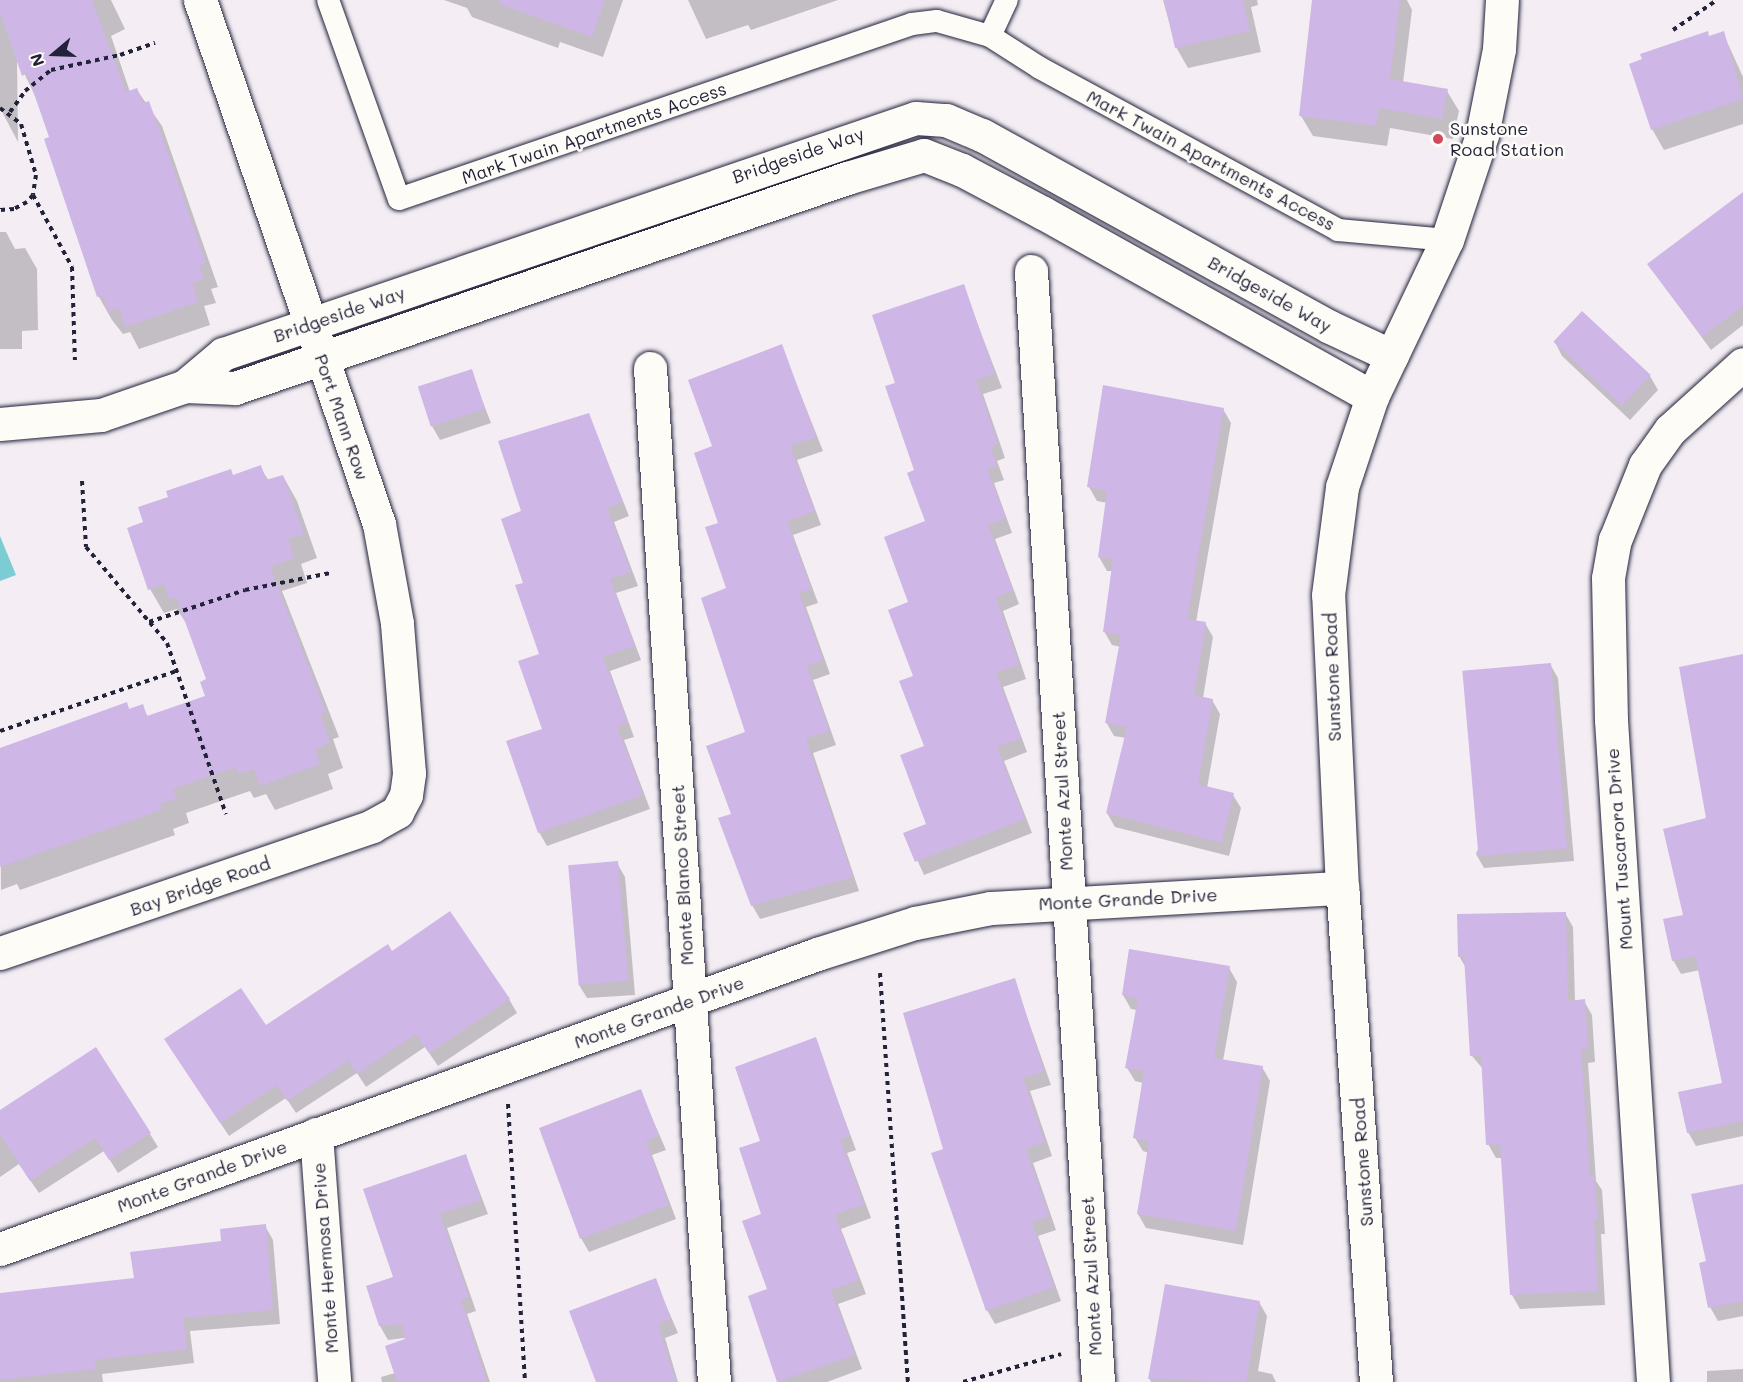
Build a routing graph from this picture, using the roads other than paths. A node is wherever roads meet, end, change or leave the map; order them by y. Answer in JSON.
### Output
{"nodes":[{"id":1,"x":200,"y":0,"type":"edge"},
{"id":2,"x":328,"y":0,"type":"edge"},
{"id":3,"x":1007,"y":0,"type":"edge"},
{"id":4,"x":1502,"y":0,"type":"edge"},
{"id":5,"x":990,"y":36,"type":"junction"},
{"id":6,"x":1447,"y":240,"type":"junction"},
{"id":7,"x":1031,"y":271,"type":"dead end"},
{"id":8,"x":310,"y":324,"type":"junction"},
{"id":9,"x":1392,"y":356,"type":"junction"},
{"id":10,"x":322,"y":359,"type":"junction"},
{"id":11,"x":1743,"y":364,"type":"edge"},
{"id":12,"x":650,"y":368,"type":"dead end"},
{"id":13,"x":185,"y":386,"type":"junction"},
{"id":14,"x":1372,"y":398,"type":"junction"},
{"id":15,"x":0,"y":423,"type":"edge"},
{"id":16,"x":397,"y":812,"type":"joint"},
{"id":17,"x":1342,"y":888,"type":"junction"},
{"id":18,"x":1068,"y":902,"type":"junction"},
{"id":19,"x":0,"y":953,"type":"edge"},
{"id":20,"x":689,"y":1003,"type":"junction"},
{"id":21,"x":316,"y":1134,"type":"junction"},
{"id":22,"x":0,"y":1249,"type":"edge"},
{"id":23,"x":334,"y":1382,"type":"edge"},
{"id":24,"x":714,"y":1382,"type":"edge"},
{"id":25,"x":1098,"y":1382,"type":"edge"},
{"id":26,"x":1376,"y":1382,"type":"edge"},
{"id":27,"x":1653,"y":1382,"type":"edge"}],
"edges":[{"from":1,"to":8,"type":"street","name":"Port Mann Row"},
{"from":2,"to":5,"type":"lane","name":"Mark Twain Apartments Access"},
{"from":3,"to":5,"type":"lane"},
{"from":4,"to":6,"type":"street","name":"Sunstone Road"},
{"from":5,"to":6,"type":"lane","name":"Mark Twain Apartments Access"},
{"from":6,"to":9,"type":"street","name":"Sunstone Road"},
{"from":7,"to":18,"type":"street","name":"Monte Azul Street"},
{"from":8,"to":9,"type":"street","name":"Bridgeside Way"},
{"from":8,"to":10,"type":"street","name":"Port Mann Row"},
{"from":8,"to":13,"type":"street","name":"Bridgeside Way"},
{"from":9,"to":14,"type":"street","name":"Sunstone Road"},
{"from":10,"to":13,"type":"street","name":"Bridgeside Way"},
{"from":10,"to":14,"type":"street","name":"Bridgeside Way"},
{"from":10,"to":16,"type":"street","name":"Port Mann Row"},
{"from":11,"to":27,"type":"street","name":"Mount Tuscarora Drive"},
{"from":12,"to":20,"type":"street","name":"Monte Blanco Street"},
{"from":13,"to":15,"type":"street","name":"Bridgeside Way"},
{"from":14,"to":17,"type":"street","name":"Sunstone Road"},
{"from":16,"to":19,"type":"street","name":"Bay Bridge Road"},
{"from":17,"to":18,"type":"street","name":"Monte Grande Drive"},
{"from":17,"to":26,"type":"street","name":"Sunstone Road"},
{"from":18,"to":20,"type":"street","name":"Monte Grande Drive"},
{"from":18,"to":25,"type":"street","name":"Monte Azul Street"},
{"from":20,"to":21,"type":"street","name":"Monte Grande Drive"},
{"from":20,"to":24,"type":"street","name":"Monte Blanco Street"},
{"from":21,"to":22,"type":"street","name":"Monte Grande Drive"},
{"from":21,"to":23,"type":"street","name":"Monte Hermosa Drive"}]}
